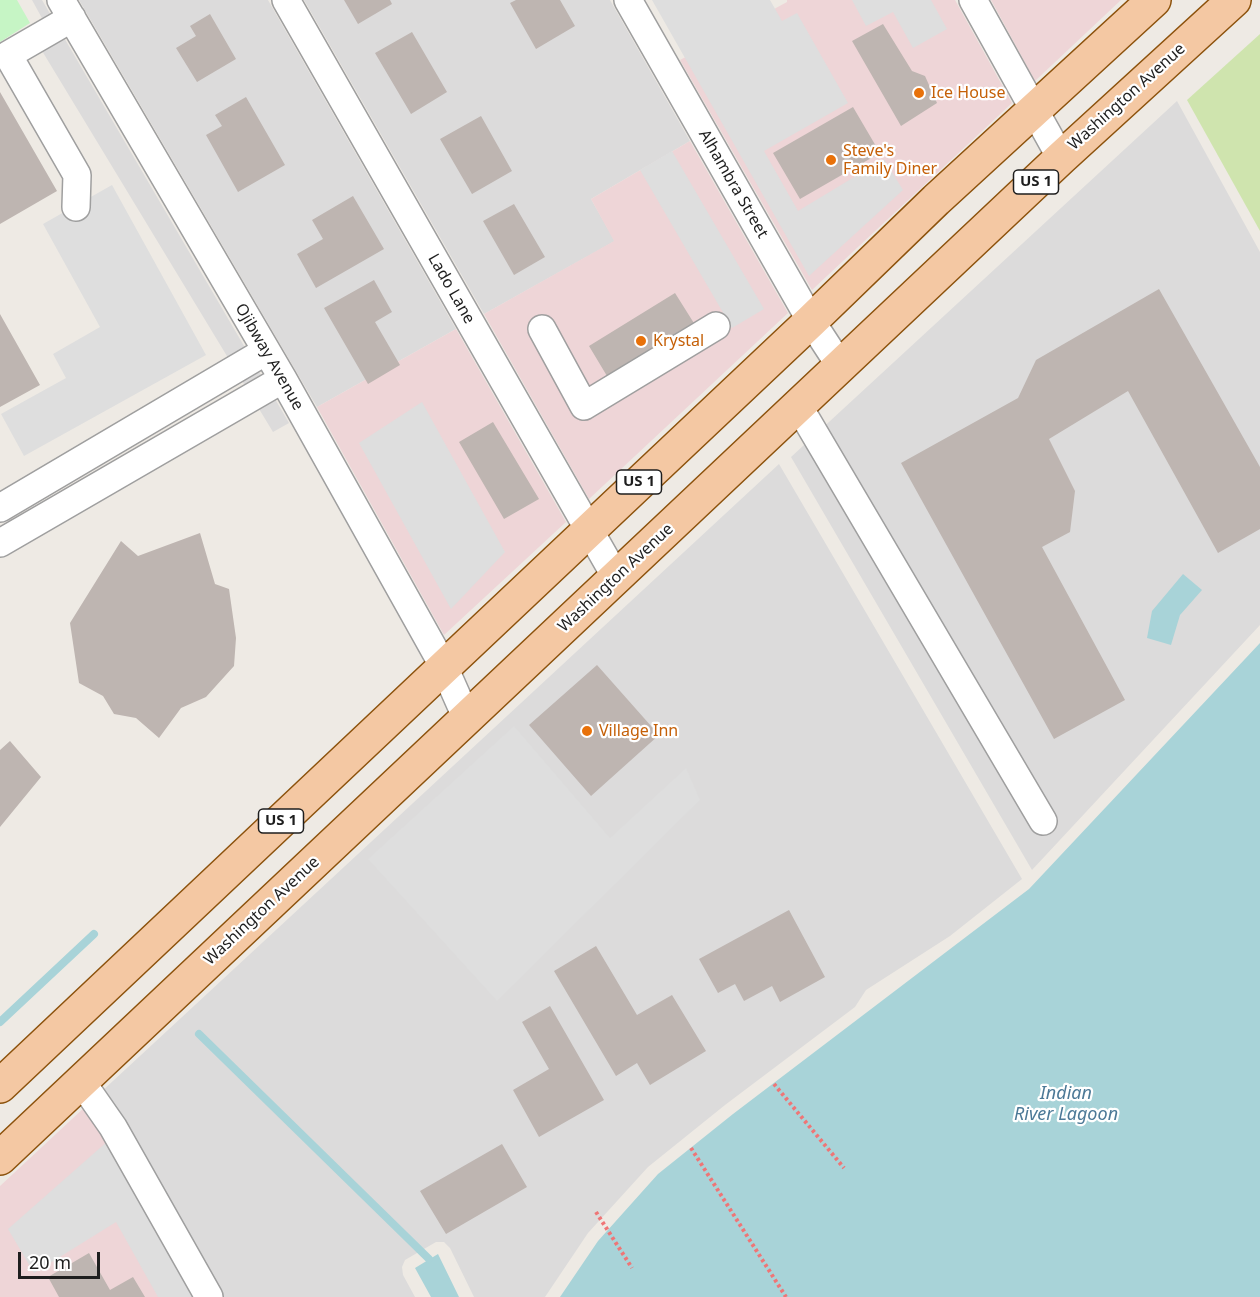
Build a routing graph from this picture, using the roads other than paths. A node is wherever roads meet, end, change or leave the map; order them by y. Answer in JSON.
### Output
{"nodes":[{"id":1,"x":286,"y":0,"type":"edge"},
{"id":2,"x":628,"y":0,"type":"edge"},
{"id":3,"x":973,"y":0,"type":"edge"},
{"id":4,"x":1154,"y":0,"type":"edge"},
{"id":5,"x":1234,"y":0,"type":"edge"},
{"id":6,"x":67,"y":9,"type":"edge"},
{"id":7,"x":1033,"y":110,"type":"junction"},
{"id":8,"x":1061,"y":158,"type":"junction"},
{"id":9,"x":76,"y":207,"type":"dead end"},
{"id":10,"x":811,"y":321,"type":"junction"},
{"id":11,"x":716,"y":326,"type":"dead end"},
{"id":12,"x":542,"y":329,"type":"dead end"},
{"id":13,"x":266,"y":351,"type":"junction"},
{"id":14,"x":841,"y":367,"type":"junction"},
{"id":15,"x":283,"y":379,"type":"junction"},
{"id":16,"x":799,"y":406,"type":"junction"},
{"id":17,"x":0,"y":508,"type":"edge"},
{"id":18,"x":589,"y":530,"type":"junction"},
{"id":19,"x":0,"y":543,"type":"edge"},
{"id":20,"x":616,"y":577,"type":"junction"},
{"id":21,"x":444,"y":667,"type":"junction"},
{"id":22,"x":467,"y":719,"type":"junction"},
{"id":23,"x":1043,"y":821,"type":"dead end"},
{"id":24,"x":81,"y":1081,"type":"junction"},
{"id":25,"x":0,"y":1086,"type":"edge"},
{"id":26,"x":0,"y":1158,"type":"edge"},
{"id":27,"x":209,"y":1297,"type":"edge"}],
"edges":[{"from":1,"to":18,"type":"street","name":"Lado Lane"},
{"from":2,"to":10,"type":"street","name":"Alhambra Street"},
{"from":3,"to":7,"type":"street"},
{"from":4,"to":7,"type":"main road","number":"US 1"},
{"from":5,"to":8,"type":"main road","name":"Washington Avenue","number":"US 1"},
{"from":6,"to":9,"type":"street"},
{"from":6,"to":13,"type":"street","name":"Ojibway Avenue"},
{"from":7,"to":8,"type":"street"},
{"from":7,"to":10,"type":"main road","number":"US 1"},
{"from":8,"to":14,"type":"main road","name":"Washington Avenue","number":"US 1"},
{"from":10,"to":14,"type":"street","name":"Alhambra Street"},
{"from":10,"to":18,"type":"main road","number":"US 1"},
{"from":11,"to":12,"type":"street"},
{"from":13,"to":15,"type":"street","name":"Ojibway Avenue"},
{"from":13,"to":17,"type":"street"},
{"from":14,"to":16,"type":"main road","name":"Washington Avenue","number":"US 1"},
{"from":15,"to":19,"type":"street"},
{"from":15,"to":21,"type":"street","name":"Ojibway Avenue"},
{"from":16,"to":20,"type":"main road","name":"Washington Avenue","number":"US 1"},
{"from":16,"to":23,"type":"street"},
{"from":18,"to":20,"type":"street","name":"Lado Lane"},
{"from":18,"to":21,"type":"main road","number":"US 1"},
{"from":20,"to":22,"type":"main road","name":"Washington Avenue","number":"US 1"},
{"from":21,"to":22,"type":"street","name":"Ojibway Avenue"},
{"from":21,"to":25,"type":"main road","number":"US 1"},
{"from":22,"to":24,"type":"main road","name":"Washington Avenue","number":"US 1"},
{"from":24,"to":26,"type":"main road","name":"Washington Avenue","number":"US 1"},
{"from":24,"to":27,"type":"street"}]}
